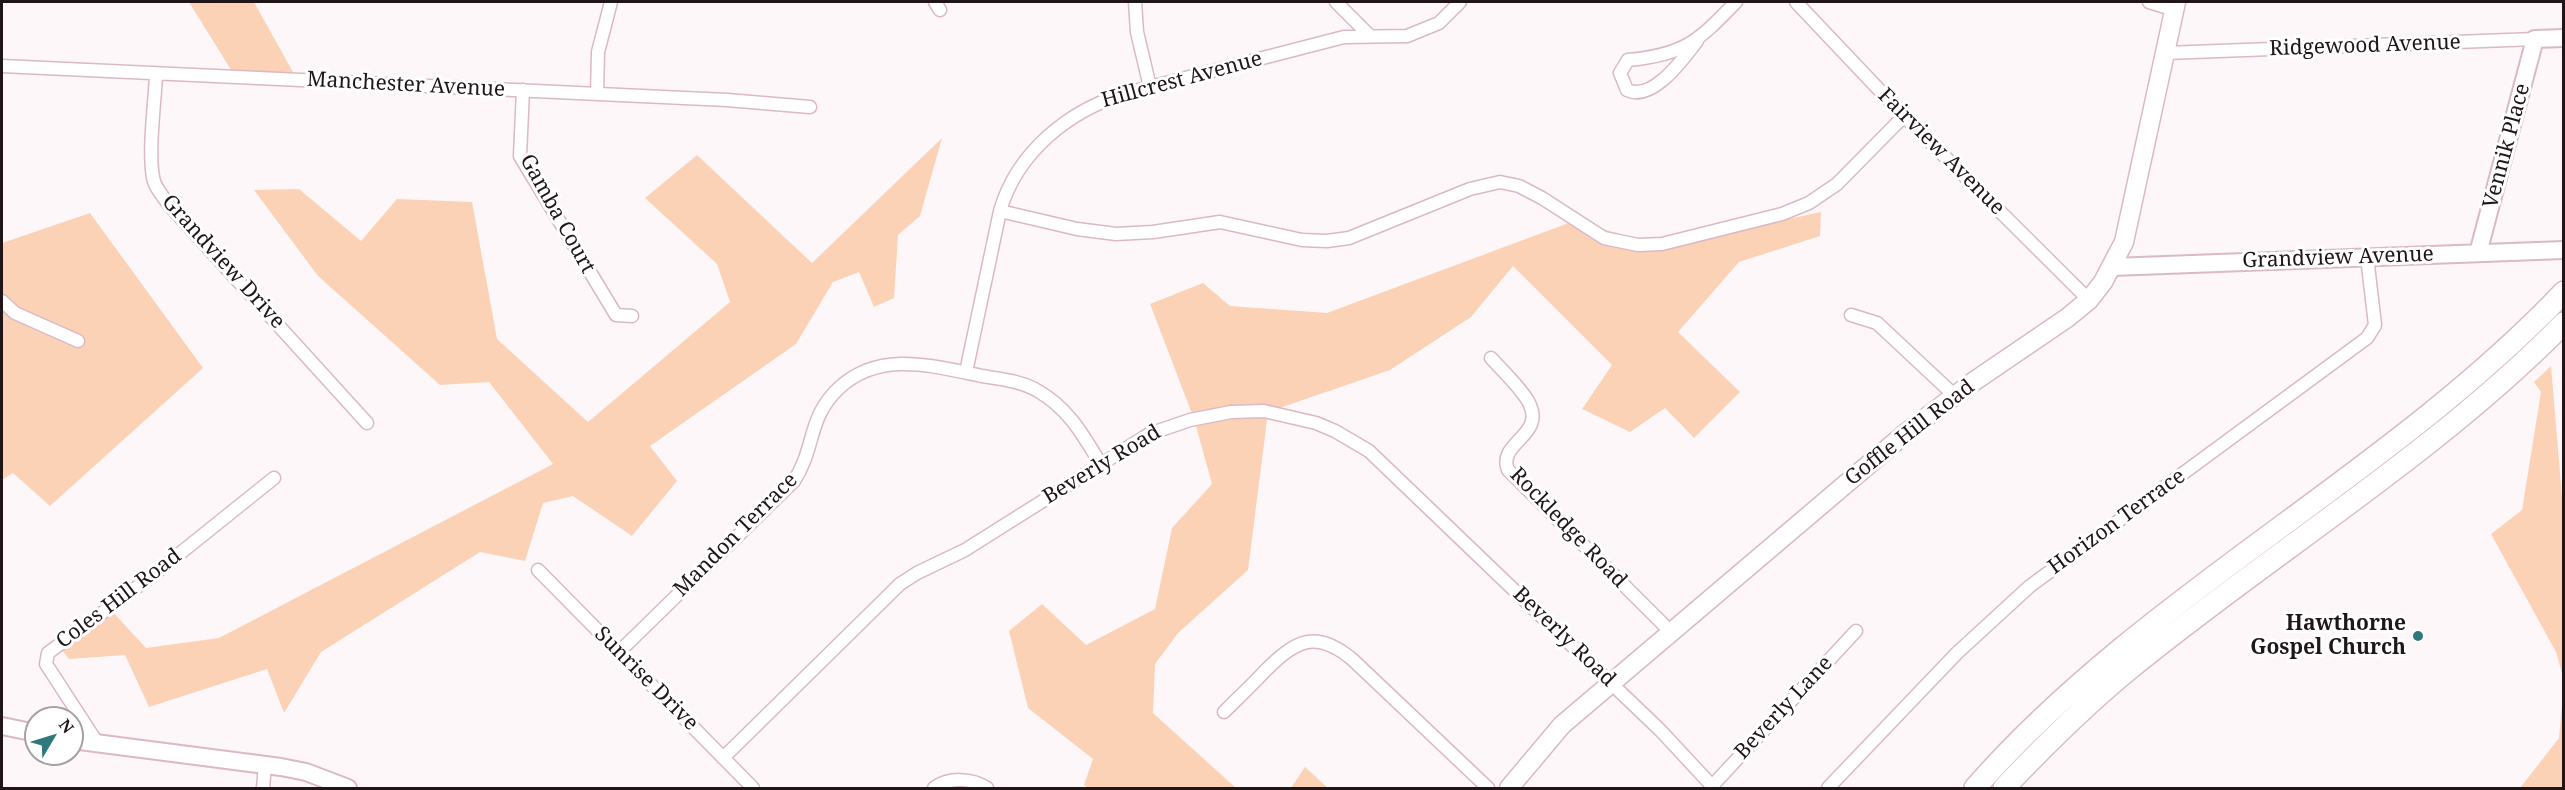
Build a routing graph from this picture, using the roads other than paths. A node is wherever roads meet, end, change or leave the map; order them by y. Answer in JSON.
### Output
{"nodes":[{"id":1,"x":611,"y":2,"type":"edge"},
{"id":2,"x":1135,"y":2,"type":"edge"},
{"id":3,"x":1336,"y":2,"type":"edge"},
{"id":4,"x":1460,"y":2,"type":"edge"},
{"id":5,"x":1736,"y":2,"type":"edge"},
{"id":6,"x":1796,"y":2,"type":"edge"},
{"id":7,"x":2149,"y":2,"type":"edge"},
{"id":8,"x":2176,"y":6,"type":"edge"},
{"id":9,"x":1370,"y":36,"type":"junction"},
{"id":10,"x":2564,"y":38,"type":"edge"},
{"id":11,"x":2535,"y":39,"type":"junction"},
{"id":12,"x":1697,"y":41,"type":"junction"},
{"id":13,"x":2166,"y":53,"type":"junction"},
{"id":14,"x":2,"y":66,"type":"edge"},
{"id":15,"x":156,"y":74,"type":"junction"},
{"id":16,"x":1150,"y":87,"type":"junction"},
{"id":17,"x":523,"y":90,"type":"junction"},
{"id":18,"x":597,"y":94,"type":"junction"},
{"id":19,"x":810,"y":107,"type":"dead end"},
{"id":20,"x":1904,"y":116,"type":"junction"},
{"id":21,"x":1000,"y":212,"type":"junction"},
{"id":22,"x":2564,"y":250,"type":"edge"},
{"id":23,"x":2478,"y":253,"type":"junction"},
{"id":24,"x":2367,"y":257,"type":"junction"},
{"id":25,"x":2112,"y":267,"type":"junction"},
{"id":26,"x":2564,"y":292,"type":"edge"},
{"id":27,"x":2089,"y":300,"type":"junction"},
{"id":28,"x":2,"y":301,"type":"edge"},
{"id":29,"x":1851,"y":315,"type":"dead end"},
{"id":30,"x":632,"y":316,"type":"dead end"},
{"id":31,"x":2564,"y":323,"type":"edge"},
{"id":32,"x":78,"y":340,"type":"dead end"},
{"id":33,"x":1491,"y":358,"type":"dead end"},
{"id":34,"x":966,"y":372,"type":"junction"},
{"id":35,"x":1954,"y":396,"type":"junction"},
{"id":36,"x":367,"y":423,"type":"dead end"},
{"id":37,"x":1100,"y":463,"type":"junction"},
{"id":38,"x":274,"y":478,"type":"dead end"},
{"id":39,"x":538,"y":570,"type":"dead end"},
{"id":40,"x":1856,"y":631,"type":"dead end"},
{"id":41,"x":1671,"y":632,"type":"junction"},
{"id":42,"x":619,"y":652,"type":"junction"},
{"id":43,"x":1611,"y":683,"type":"junction"},
{"id":44,"x":1224,"y":712,"type":"dead end"},
{"id":45,"x":2,"y":726,"type":"edge"},
{"id":46,"x":24,"y":731,"type":"edge"},
{"id":47,"x":84,"y":742,"type":"edge"},
{"id":48,"x":98,"y":744,"type":"junction"},
{"id":49,"x":723,"y":758,"type":"junction"},
{"id":50,"x":265,"y":764,"type":"junction"},
{"id":51,"x":1713,"y":787,"type":"edge"},
{"id":52,"x":263,"y":789,"type":"edge"},
{"id":53,"x":348,"y":789,"type":"edge"},
{"id":54,"x":753,"y":789,"type":"edge"},
{"id":55,"x":934,"y":789,"type":"edge"},
{"id":56,"x":987,"y":789,"type":"edge"},
{"id":57,"x":1488,"y":789,"type":"edge"},
{"id":58,"x":1509,"y":789,"type":"edge"},
{"id":59,"x":1828,"y":789,"type":"edge"},
{"id":60,"x":1974,"y":789,"type":"edge"},
{"id":61,"x":2004,"y":789,"type":"edge"}],
"edges":[{"from":1,"to":18,"type":"street"},
{"from":2,"to":16,"type":"street"},
{"from":3,"to":9,"type":"street"},
{"from":4,"to":9,"type":"street","name":"Hillcrest Avenue"},
{"from":5,"to":12,"type":"street"},
{"from":6,"to":20,"type":"street","name":"Fairview Avenue"},
{"from":7,"to":8,"type":"street"},
{"from":8,"to":13,"type":"main road","name":"Goffle Hill Road"},
{"from":9,"to":16,"type":"street","name":"Hillcrest Avenue"},
{"from":10,"to":11,"type":"street","name":"Ridgewood Avenue"},
{"from":11,"to":13,"type":"street","name":"Ridgewood Avenue"},
{"from":11,"to":23,"type":"street","name":"Vennik Place"},
{"from":12,"to":12,"type":"street"},
{"from":13,"to":25,"type":"main road","name":"Goffle Hill Road"},
{"from":14,"to":15,"type":"street","name":"Manchester Avenue"},
{"from":15,"to":17,"type":"street","name":"Manchester Avenue"},
{"from":15,"to":36,"type":"street","name":"Grandview Drive"},
{"from":16,"to":21,"type":"street","name":"Hillcrest Avenue"},
{"from":17,"to":18,"type":"street","name":"Manchester Avenue"},
{"from":17,"to":30,"type":"street","name":"Gamba Court"},
{"from":18,"to":19,"type":"street","name":"Manchester Avenue"},
{"from":20,"to":21,"type":"street"},
{"from":20,"to":27,"type":"street","name":"Fairview Avenue"},
{"from":21,"to":34,"type":"street","name":"Hillcrest Avenue"},
{"from":22,"to":23,"type":"street","name":"Grandview Avenue"},
{"from":23,"to":24,"type":"street","name":"Grandview Avenue"},
{"from":24,"to":25,"type":"street","name":"Grandview Avenue"},
{"from":24,"to":59,"type":"street","name":"Horizon Terrace"},
{"from":25,"to":27,"type":"main road","name":"Goffle Hill Road"},
{"from":26,"to":60,"type":"highway"},
{"from":27,"to":35,"type":"main road","name":"Goffle Hill Road"},
{"from":28,"to":32,"type":"street"},
{"from":29,"to":35,"type":"street"},
{"from":31,"to":61,"type":"highway"},
{"from":33,"to":41,"type":"street","name":"Rockledge Road"},
{"from":34,"to":37,"type":"street","name":"Mandon Terrace"},
{"from":34,"to":42,"type":"street","name":"Mandon Terrace"},
{"from":35,"to":41,"type":"main road","name":"Goffle Hill Road"},
{"from":37,"to":43,"type":"street","name":"Beverly Road"},
{"from":37,"to":49,"type":"street","name":"Beverly Road"},
{"from":38,"to":48,"type":"street","name":"Coles Hill Road"},
{"from":39,"to":42,"type":"street","name":"Sunrise Drive"},
{"from":40,"to":51,"type":"street","name":"Beverly Lane"},
{"from":41,"to":43,"type":"main road","name":"Goffle Hill Road"},
{"from":42,"to":49,"type":"street","name":"Sunrise Drive"},
{"from":43,"to":51,"type":"street","name":"Beverly Road"},
{"from":43,"to":58,"type":"main road","name":"Goffle Hill Road"},
{"from":44,"to":57,"type":"street"},
{"from":45,"to":46,"type":"street"},
{"from":47,"to":48,"type":"street"},
{"from":48,"to":50,"type":"street"},
{"from":49,"to":54,"type":"street","name":"Sunrise Drive"},
{"from":50,"to":52,"type":"street"},
{"from":50,"to":53,"type":"street"},
{"from":55,"to":56,"type":"street"}]}
